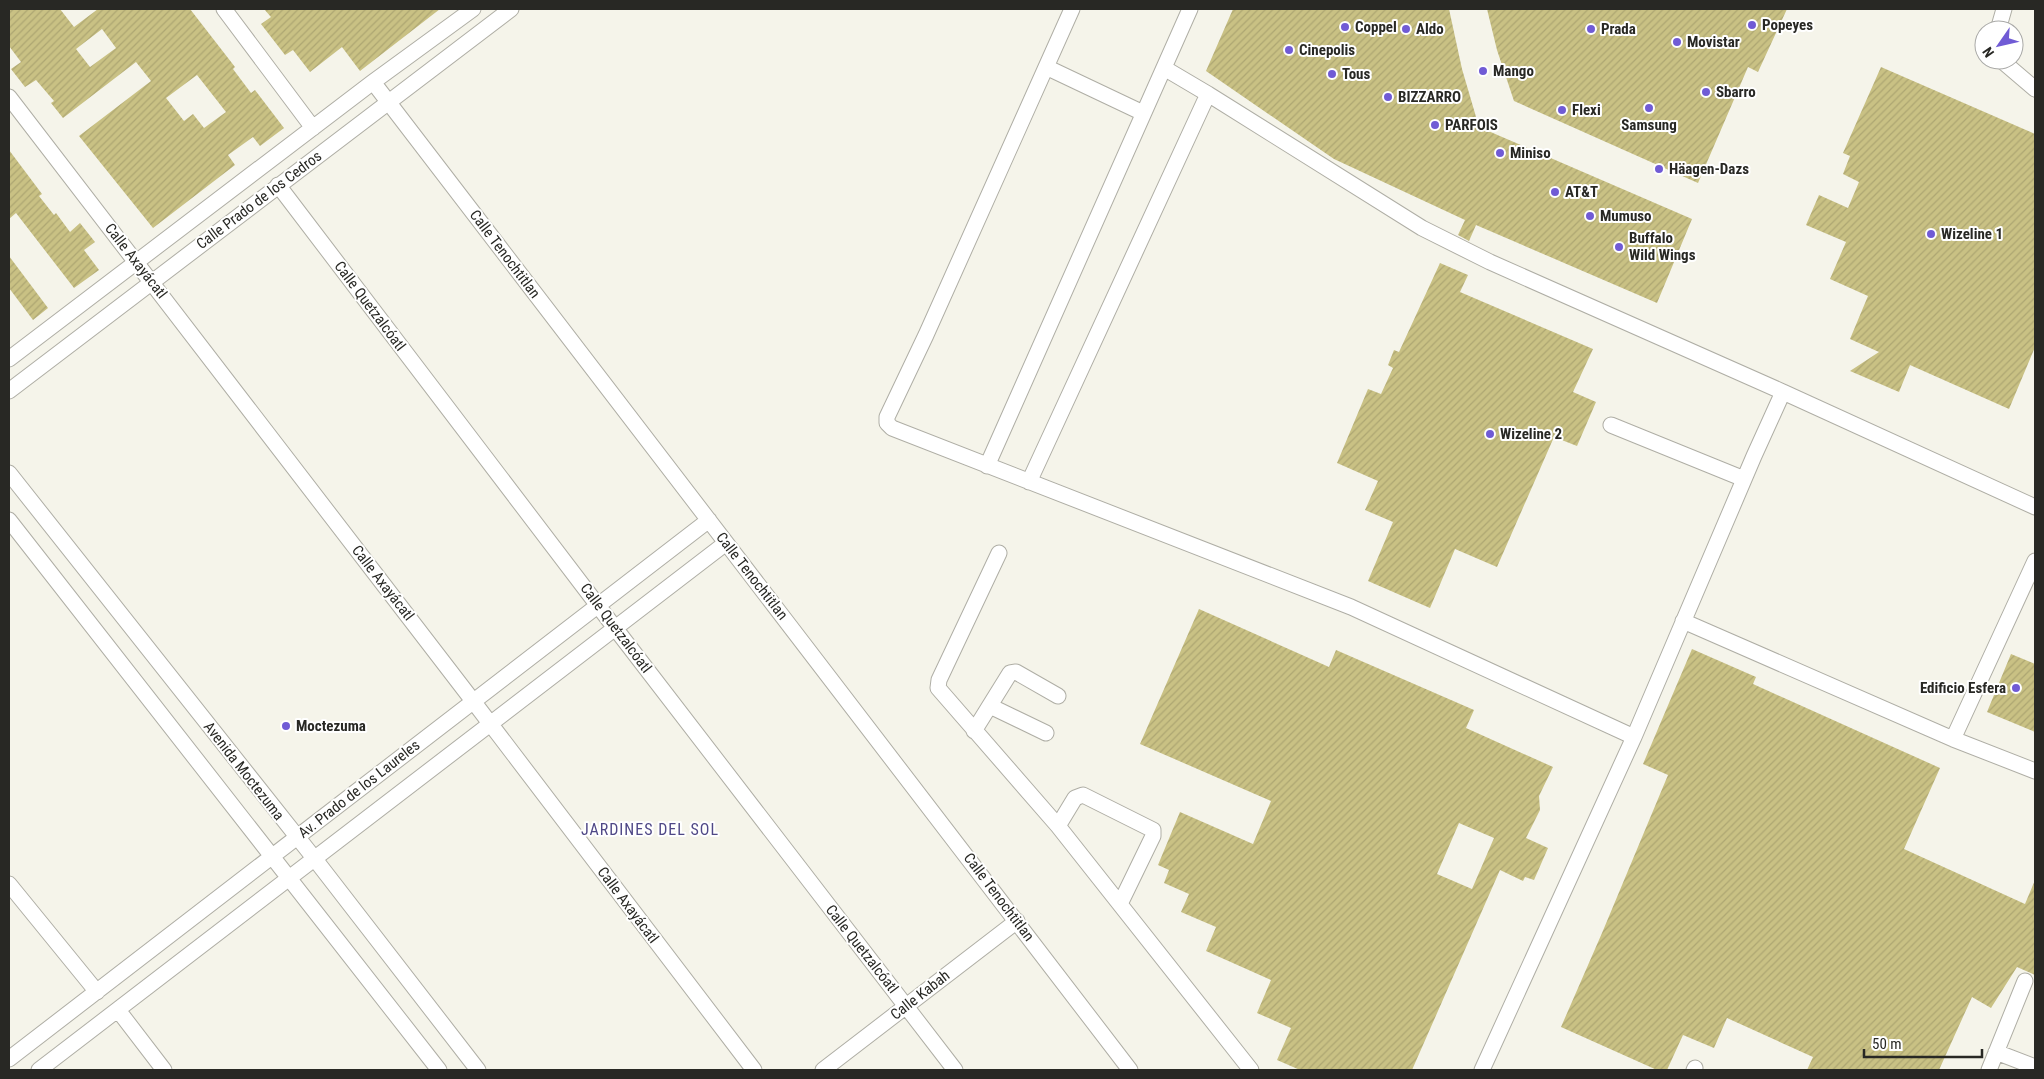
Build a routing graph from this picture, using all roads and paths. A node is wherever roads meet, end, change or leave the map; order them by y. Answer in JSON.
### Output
{"nodes":[{"id":1,"x":224,"y":9,"type":"edge"},
{"id":2,"x":473,"y":9,"type":"edge"},
{"id":3,"x":509,"y":9,"type":"edge"},
{"id":4,"x":1072,"y":9,"type":"edge"},
{"id":5,"x":1190,"y":9,"type":"edge"},
{"id":6,"x":1046,"y":67,"type":"junction"},
{"id":7,"x":2013,"y":70,"type":"edge"},
{"id":8,"x":1162,"y":71,"type":"junction"},
{"id":9,"x":373,"y":82,"type":"junction"},
{"id":10,"x":2035,"y":89,"type":"edge"},
{"id":11,"x":1208,"y":94,"type":"junction"},
{"id":12,"x":9,"y":97,"type":"edge"},
{"id":13,"x":389,"y":102,"type":"junction"},
{"id":14,"x":1143,"y":113,"type":"junction"},
{"id":15,"x":313,"y":128,"type":"junction"},
{"id":16,"x":278,"y":184,"type":"junction"},
{"id":17,"x":136,"y":261,"type":"junction"},
{"id":18,"x":152,"y":282,"type":"junction"},
{"id":19,"x":9,"y":359,"type":"edge"},
{"id":20,"x":9,"y":392,"type":"edge"},
{"id":21,"x":1783,"y":392,"type":"junction"},
{"id":22,"x":1611,"y":425,"type":"dead end"},
{"id":23,"x":987,"y":466,"type":"junction"},
{"id":24,"x":9,"y":473,"type":"edge"},
{"id":25,"x":1744,"y":479,"type":"junction"},
{"id":26,"x":1029,"y":482,"type":"junction"},
{"id":27,"x":2035,"y":506,"type":"edge"},
{"id":28,"x":9,"y":520,"type":"edge"},
{"id":29,"x":709,"y":520,"type":"junction"},
{"id":30,"x":726,"y":543,"type":"junction"},
{"id":31,"x":1000,"y":553,"type":"dead end"},
{"id":32,"x":2035,"y":561,"type":"edge"},
{"id":33,"x":598,"y":605,"type":"junction"},
{"id":34,"x":1683,"y":621,"type":"junction"},
{"id":35,"x":615,"y":628,"type":"junction"},
{"id":36,"x":1058,"y":696,"type":"dead end"},
{"id":37,"x":473,"y":701,"type":"junction"},
{"id":38,"x":990,"y":706,"type":"junction"},
{"id":39,"x":490,"y":723,"type":"junction"},
{"id":40,"x":974,"y":731,"type":"junction"},
{"id":41,"x":1046,"y":733,"type":"dead end"},
{"id":42,"x":1634,"y":737,"type":"junction"},
{"id":43,"x":1953,"y":739,"type":"junction"},
{"id":44,"x":2035,"y":772,"type":"edge"},
{"id":45,"x":1058,"y":826,"type":"junction"},
{"id":46,"x":297,"y":837,"type":"junction"},
{"id":47,"x":273,"y":857,"type":"junction"},
{"id":48,"x":314,"y":858,"type":"junction"},
{"id":49,"x":289,"y":877,"type":"junction"},
{"id":50,"x":9,"y":884,"type":"edge"},
{"id":51,"x":1120,"y":904,"type":"junction"},
{"id":52,"x":1017,"y":921,"type":"junction"},
{"id":53,"x":2025,"y":981,"type":"dead end"},
{"id":54,"x":97,"y":992,"type":"junction"},
{"id":55,"x":906,"y":1006,"type":"junction"},
{"id":56,"x":118,"y":1010,"type":"junction"},
{"id":57,"x":1996,"y":1052,"type":"junction"},
{"id":58,"x":9,"y":1059,"type":"edge"},
{"id":59,"x":2035,"y":1067,"type":"edge"},
{"id":60,"x":39,"y":1070,"type":"edge"},
{"id":61,"x":164,"y":1070,"type":"edge"},
{"id":62,"x":439,"y":1070,"type":"edge"},
{"id":63,"x":478,"y":1070,"type":"edge"},
{"id":64,"x":754,"y":1070,"type":"edge"},
{"id":65,"x":823,"y":1070,"type":"edge"},
{"id":66,"x":955,"y":1070,"type":"edge"},
{"id":67,"x":1130,"y":1070,"type":"edge"},
{"id":68,"x":1251,"y":1070,"type":"edge"},
{"id":69,"x":1482,"y":1070,"type":"edge"},
{"id":70,"x":1988,"y":1070,"type":"edge"}],
"edges":[{"from":1,"to":15,"type":"street"},
{"from":2,"to":9,"type":"street","name":"Calle Prado de los Cedros"},
{"from":3,"to":13,"type":"street","name":"Calle Prado de los Cedros"},
{"from":4,"to":6,"type":"street"},
{"from":5,"to":8,"type":"street"},
{"from":6,"to":14,"type":"street"},
{"from":6,"to":23,"type":"street"},
{"from":7,"to":10,"type":"street"},
{"from":8,"to":11,"type":"street"},
{"from":8,"to":14,"type":"street"},
{"from":9,"to":13,"type":"street","name":"Calle Tenochtitlan"},
{"from":9,"to":15,"type":"street","name":"Calle Prado de los Cedros"},
{"from":11,"to":21,"type":"street"},
{"from":11,"to":26,"type":"street"},
{"from":12,"to":17,"type":"street","name":"Calle Axayácatl"},
{"from":13,"to":16,"type":"street","name":"Calle Prado de los Cedros"},
{"from":13,"to":29,"type":"street","name":"Calle Tenochtitlan"},
{"from":14,"to":23,"type":"street"},
{"from":15,"to":17,"type":"street","name":"Calle Prado de los Cedros"},
{"from":16,"to":18,"type":"street","name":"Calle Prado de los Cedros"},
{"from":16,"to":33,"type":"street","name":"Calle Quetzalcóatl"},
{"from":17,"to":18,"type":"street","name":"Calle Axayácatl"},
{"from":17,"to":19,"type":"street","name":"Calle Prado de los Cedros"},
{"from":18,"to":20,"type":"street","name":"Calle Prado de los Cedros"},
{"from":18,"to":37,"type":"street","name":"Calle Axayácatl"},
{"from":21,"to":25,"type":"street"},
{"from":21,"to":27,"type":"street"},
{"from":22,"to":25,"type":"street"},
{"from":23,"to":26,"type":"street"},
{"from":24,"to":46,"type":"street","name":"Avenida Moctezuma"},
{"from":25,"to":34,"type":"street"},
{"from":26,"to":42,"type":"street"},
{"from":28,"to":47,"type":"street","name":"Avenida Moctezuma"},
{"from":29,"to":30,"type":"street","name":"Calle Tenochtitlan"},
{"from":29,"to":33,"type":"street","name":"Av. Prado de los Laureles"},
{"from":30,"to":35,"type":"street","name":"Av. Prado de los Laureles"},
{"from":30,"to":52,"type":"street","name":"Calle Tenochtitlan"},
{"from":31,"to":40,"type":"street"},
{"from":32,"to":43,"type":"street"},
{"from":33,"to":35,"type":"street","name":"Calle Quetzalcóatl"},
{"from":33,"to":37,"type":"street","name":"Av. Prado de los Laureles"},
{"from":34,"to":42,"type":"street"},
{"from":34,"to":43,"type":"street"},
{"from":35,"to":39,"type":"street","name":"Av. Prado de los Laureles"},
{"from":35,"to":55,"type":"street","name":"Calle Quetzalcóatl"},
{"from":36,"to":38,"type":"street"},
{"from":37,"to":39,"type":"street","name":"Calle Axayácatl"},
{"from":37,"to":46,"type":"street","name":"Av. Prado de los Laureles"},
{"from":38,"to":40,"type":"street"},
{"from":38,"to":41,"type":"street"},
{"from":39,"to":48,"type":"street","name":"Av. Prado de los Laureles"},
{"from":39,"to":64,"type":"street","name":"Calle Axayácatl"},
{"from":40,"to":45,"type":"street"},
{"from":42,"to":69,"type":"street"},
{"from":43,"to":44,"type":"street"},
{"from":45,"to":51,"type":"street"},
{"from":45,"to":51,"type":"street"},
{"from":46,"to":47,"type":"street","name":"Av. Prado de los Laureles"},
{"from":46,"to":48,"type":"street","name":"Avenida Moctezuma"},
{"from":47,"to":49,"type":"street","name":"Avenida Moctezuma"},
{"from":47,"to":54,"type":"street","name":"Av. Prado de los Laureles"},
{"from":48,"to":49,"type":"street","name":"Av. Prado de los Laureles"},
{"from":48,"to":63,"type":"street","name":"Avenida Moctezuma"},
{"from":49,"to":56,"type":"street","name":"Av. Prado de los Laureles"},
{"from":49,"to":62,"type":"street","name":"Avenida Moctezuma"},
{"from":50,"to":54,"type":"street"},
{"from":51,"to":68,"type":"street"},
{"from":52,"to":55,"type":"street","name":"Calle Kabah"},
{"from":52,"to":67,"type":"street","name":"Calle Tenochtitlan"},
{"from":53,"to":57,"type":"street"},
{"from":54,"to":58,"type":"street","name":"Av. Prado de los Laureles"},
{"from":55,"to":65,"type":"street","name":"Calle Kabah"},
{"from":55,"to":66,"type":"street","name":"Calle Quetzalcóatl"},
{"from":56,"to":60,"type":"street","name":"Av. Prado de los Laureles"},
{"from":56,"to":61,"type":"street"},
{"from":57,"to":59,"type":"street"},
{"from":57,"to":70,"type":"street"}]}
